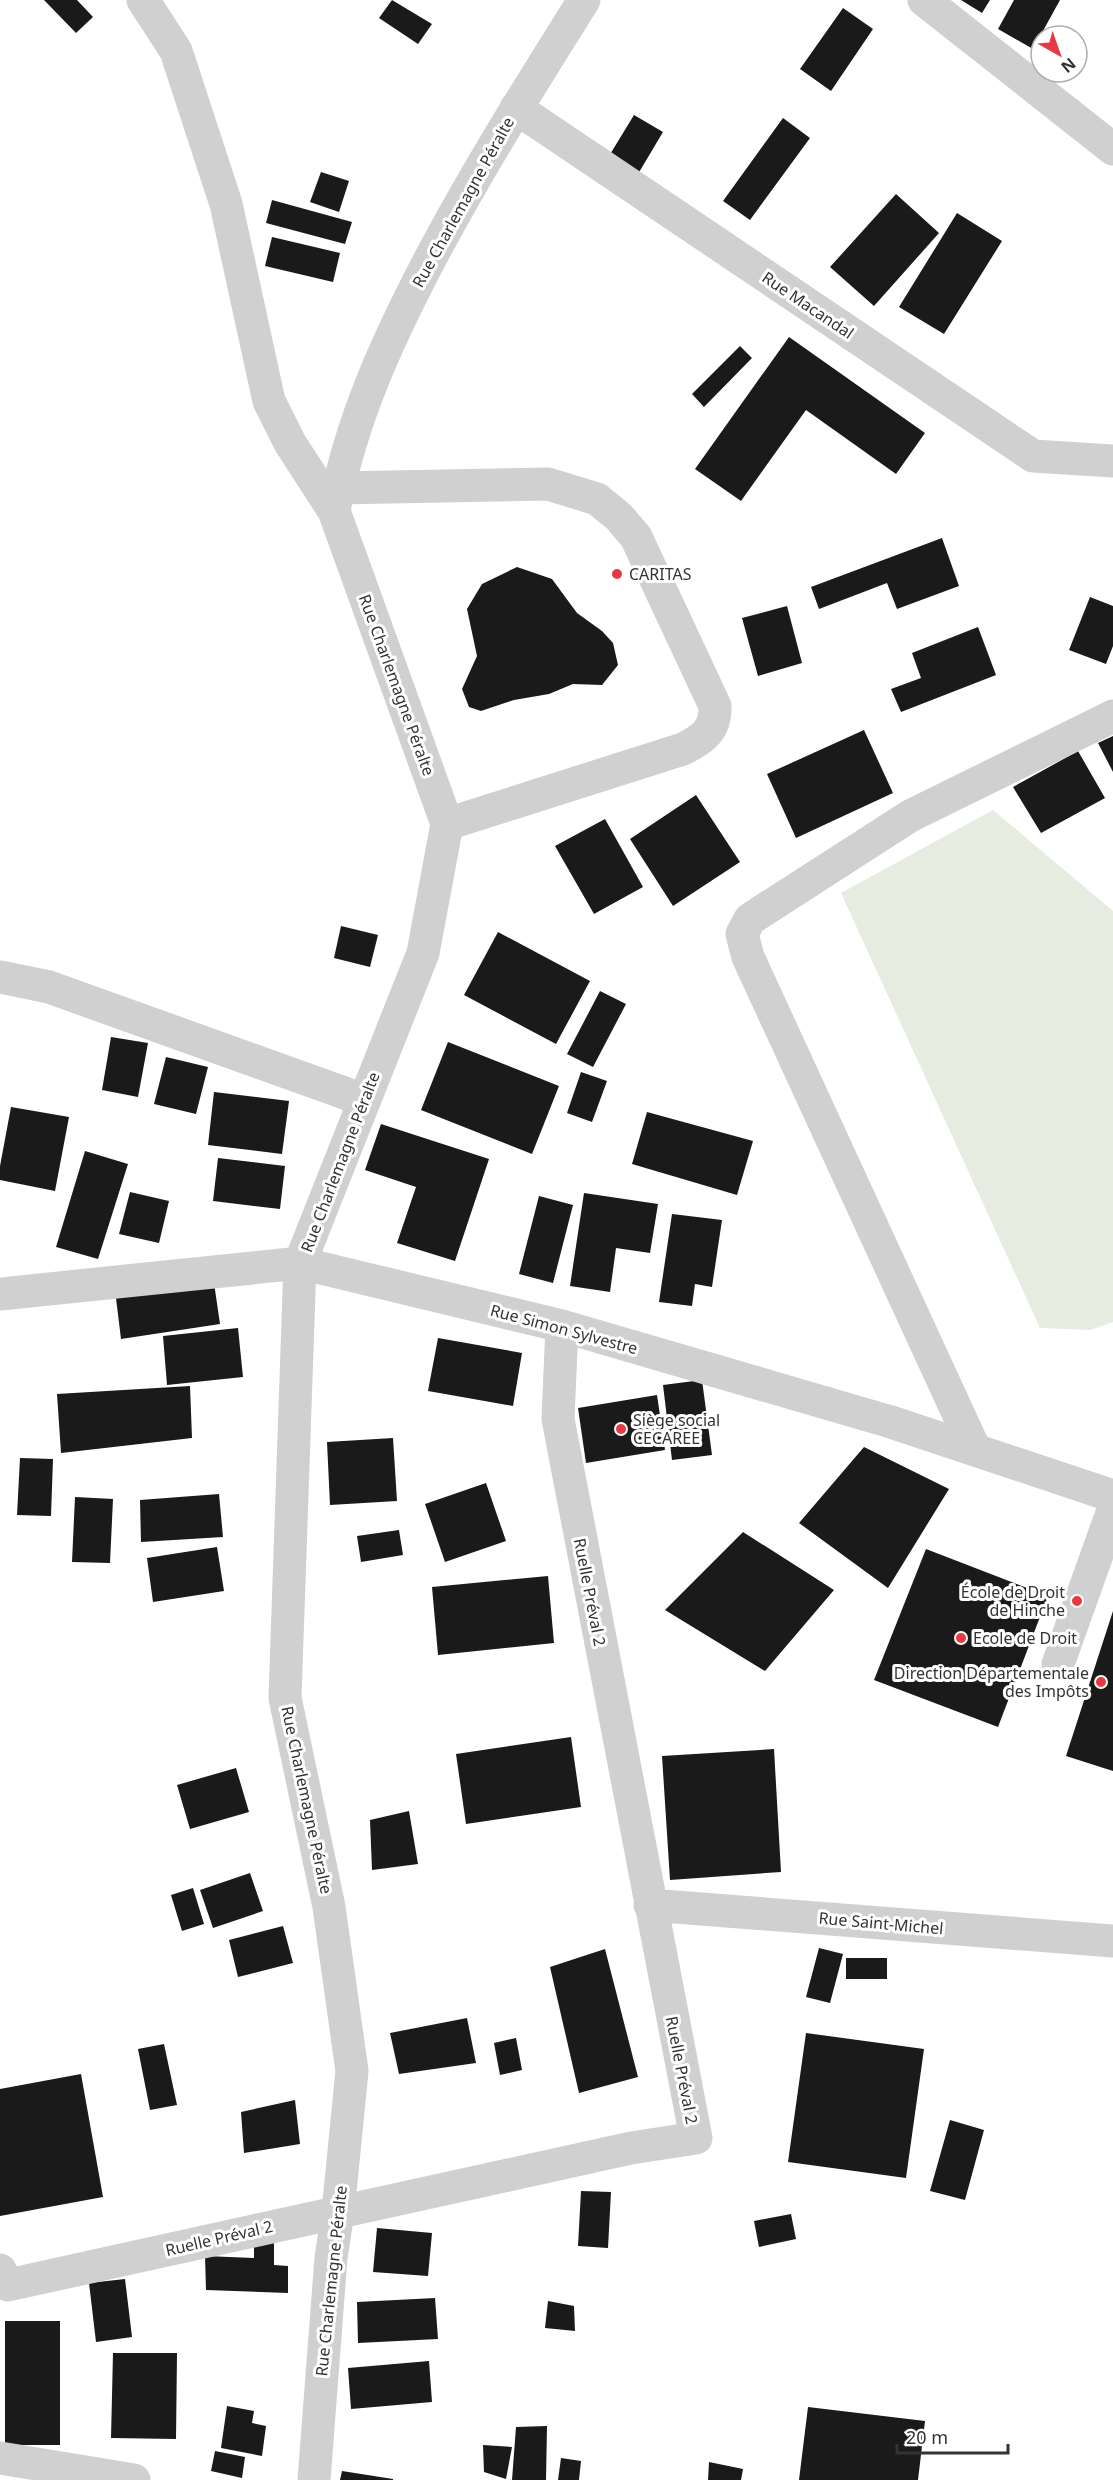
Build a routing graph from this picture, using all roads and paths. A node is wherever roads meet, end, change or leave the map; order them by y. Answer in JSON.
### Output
{"nodes":[{"id":1,"x":143,"y":0,"type":"edge"},
{"id":2,"x":584,"y":0,"type":"edge"},
{"id":3,"x":924,"y":0,"type":"edge"},
{"id":4,"x":516,"y":108,"type":"junction"},
{"id":5,"x":1113,"y":149,"type":"edge"},
{"id":6,"x":1113,"y":461,"type":"edge"},
{"id":7,"x":336,"y":500,"type":"junction"},
{"id":8,"x":1113,"y":716,"type":"edge"},
{"id":9,"x":447,"y":824,"type":"junction"},
{"id":10,"x":0,"y":977,"type":"edge"},
{"id":11,"x":364,"y":1100,"type":"junction"},
{"id":12,"x":300,"y":1263,"type":"junction"},
{"id":13,"x":0,"y":1294,"type":"edge"},
{"id":14,"x":562,"y":1326,"type":"junction"},
{"id":15,"x":975,"y":1450,"type":"junction"},
{"id":16,"x":1113,"y":1496,"type":"edge"},
{"id":17,"x":1113,"y":1510,"type":"edge"},
{"id":18,"x":1058,"y":1664,"type":"dead end"},
{"id":19,"x":650,"y":1905,"type":"junction"},
{"id":20,"x":1113,"y":1941,"type":"edge"},
{"id":21,"x":338,"y":2212,"type":"junction"},
{"id":22,"x":0,"y":2270,"type":"edge"},
{"id":23,"x":0,"y":2458,"type":"edge"},
{"id":24,"x":134,"y":2480,"type":"edge"},
{"id":25,"x":314,"y":2480,"type":"edge"}],
"edges":[{"from":1,"to":7,"type":"street"},
{"from":2,"to":4,"type":"street","name":"Rue Charlemagne Péralte"},
{"from":3,"to":5,"type":"street"},
{"from":4,"to":6,"type":"street","name":"Rue Macandal"},
{"from":4,"to":7,"type":"street","name":"Rue Charlemagne Péralte"},
{"from":7,"to":9,"type":"street","name":"Rue Charlemagne Péralte"},
{"from":7,"to":9,"type":"street"},
{"from":8,"to":15,"type":"street"},
{"from":9,"to":11,"type":"street","name":"Rue Charlemagne Péralte"},
{"from":10,"to":11,"type":"street"},
{"from":11,"to":12,"type":"street","name":"Rue Charlemagne Péralte"},
{"from":12,"to":13,"type":"street","name":"Rue Simon Sylvestre"},
{"from":12,"to":14,"type":"street","name":"Rue Simon Sylvestre"},
{"from":12,"to":21,"type":"street","name":"Rue Charlemagne Péralte"},
{"from":14,"to":15,"type":"street","name":"Rue Simon Sylvestre"},
{"from":14,"to":19,"type":"street","name":"Ruelle Préval 2"},
{"from":15,"to":16,"type":"street","name":"Rue Simon Sylvestre"},
{"from":17,"to":18,"type":"street"},
{"from":19,"to":20,"type":"street","name":"Rue Saint-Michel"},
{"from":19,"to":21,"type":"street","name":"Ruelle Préval 2"},
{"from":21,"to":22,"type":"street","name":"Ruelle Préval 2"},
{"from":21,"to":25,"type":"street","name":"Rue Charlemagne Péralte"},
{"from":23,"to":24,"type":"street"}]}
